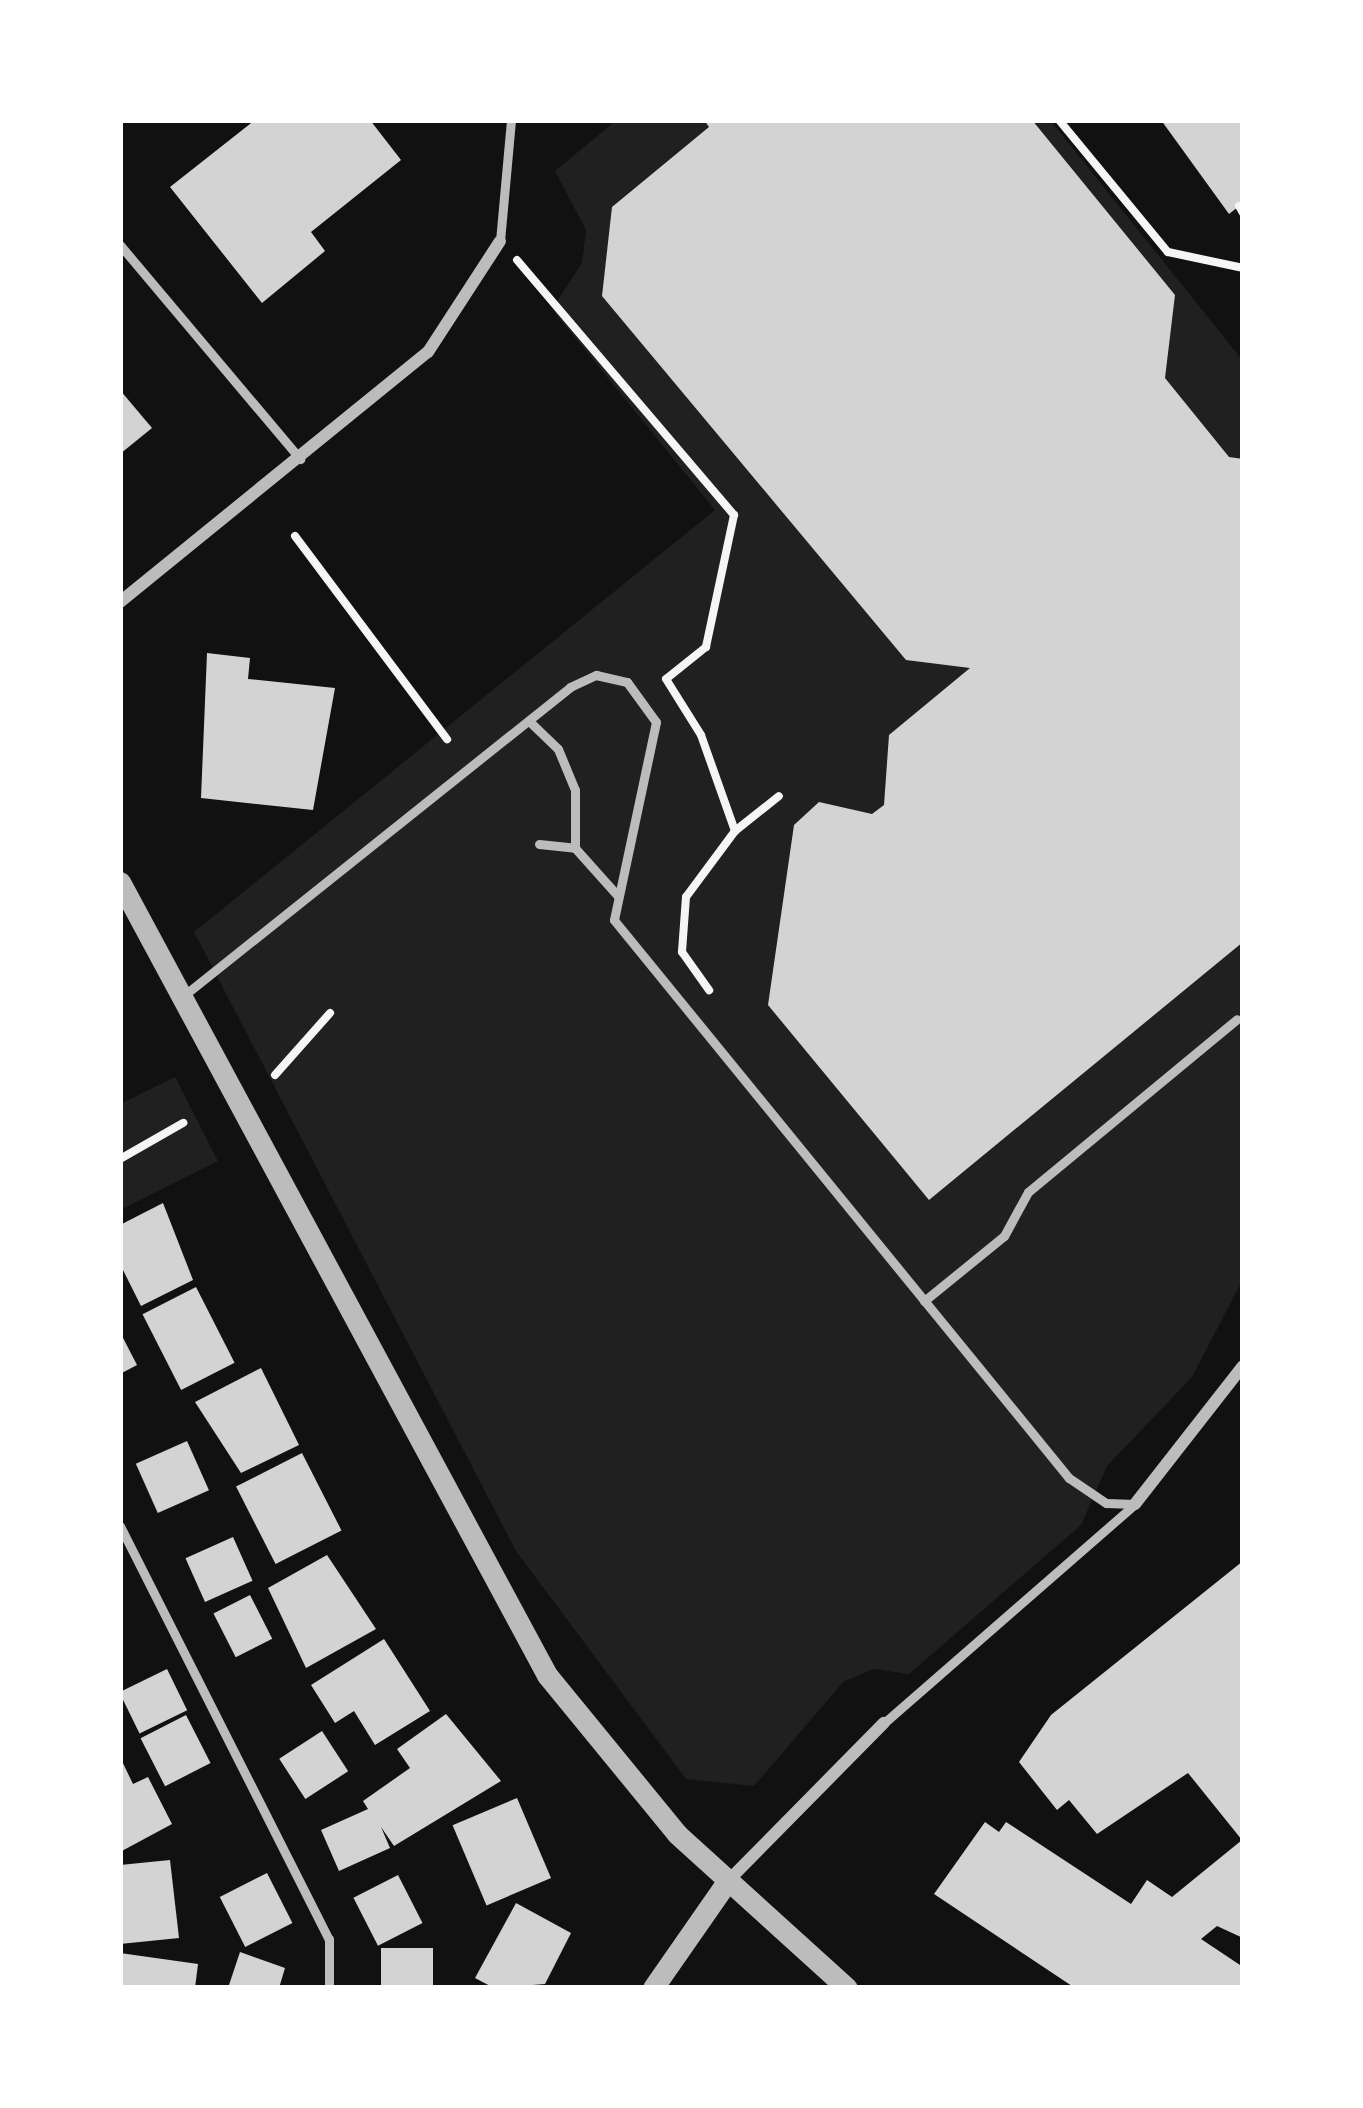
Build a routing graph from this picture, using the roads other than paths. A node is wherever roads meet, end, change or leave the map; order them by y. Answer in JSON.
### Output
{"nodes":[{"id":1,"x":511,"y":120,"type":"edge"},
{"id":2,"x":500,"y":241,"type":"joint"},
{"id":3,"x":120,"y":244,"type":"edge"},
{"id":4,"x":300,"y":459,"type":"junction"},
{"id":5,"x":120,"y":602,"type":"edge"},
{"id":6,"x":530,"y":721,"type":"junction"},
{"id":7,"x":539,"y":844,"type":"dead end"},
{"id":8,"x":575,"y":848,"type":"junction"},
{"id":9,"x":120,"y":882,"type":"edge"},
{"id":10,"x":619,"y":896,"type":"junction"},
{"id":11,"x":180,"y":998,"type":"junction"},
{"id":12,"x":1237,"y":1019,"type":"dead end"},
{"id":13,"x":924,"y":1301,"type":"junction"},
{"id":14,"x":1243,"y":1366,"type":"edge"},
{"id":15,"x":1135,"y":1504,"type":"junction"},
{"id":16,"x":120,"y":1526,"type":"edge"},
{"id":17,"x":884,"y":1723,"type":"joint"},
{"id":18,"x":726,"y":1883,"type":"junction"},
{"id":19,"x":329,"y":1988,"type":"edge"},
{"id":20,"x":653,"y":1988,"type":"edge"},
{"id":21,"x":847,"y":1988,"type":"edge"}],
"edges":[{"from":1,"to":2,"type":"lane"},
{"from":2,"to":4,"type":"street"},
{"from":3,"to":4,"type":"lane"},
{"from":4,"to":5,"type":"street"},
{"from":6,"to":8,"type":"lane"},
{"from":6,"to":10,"type":"lane"},
{"from":6,"to":11,"type":"lane"},
{"from":7,"to":8,"type":"lane"},
{"from":8,"to":10,"type":"lane"},
{"from":9,"to":11,"type":"street"},
{"from":10,"to":13,"type":"lane"},
{"from":11,"to":18,"type":"street"},
{"from":12,"to":13,"type":"lane"},
{"from":13,"to":15,"type":"lane"},
{"from":14,"to":15,"type":"street"},
{"from":15,"to":17,"type":"lane"},
{"from":16,"to":19,"type":"lane"},
{"from":17,"to":18,"type":"street"},
{"from":18,"to":20,"type":"street"},
{"from":18,"to":21,"type":"street"}]}
